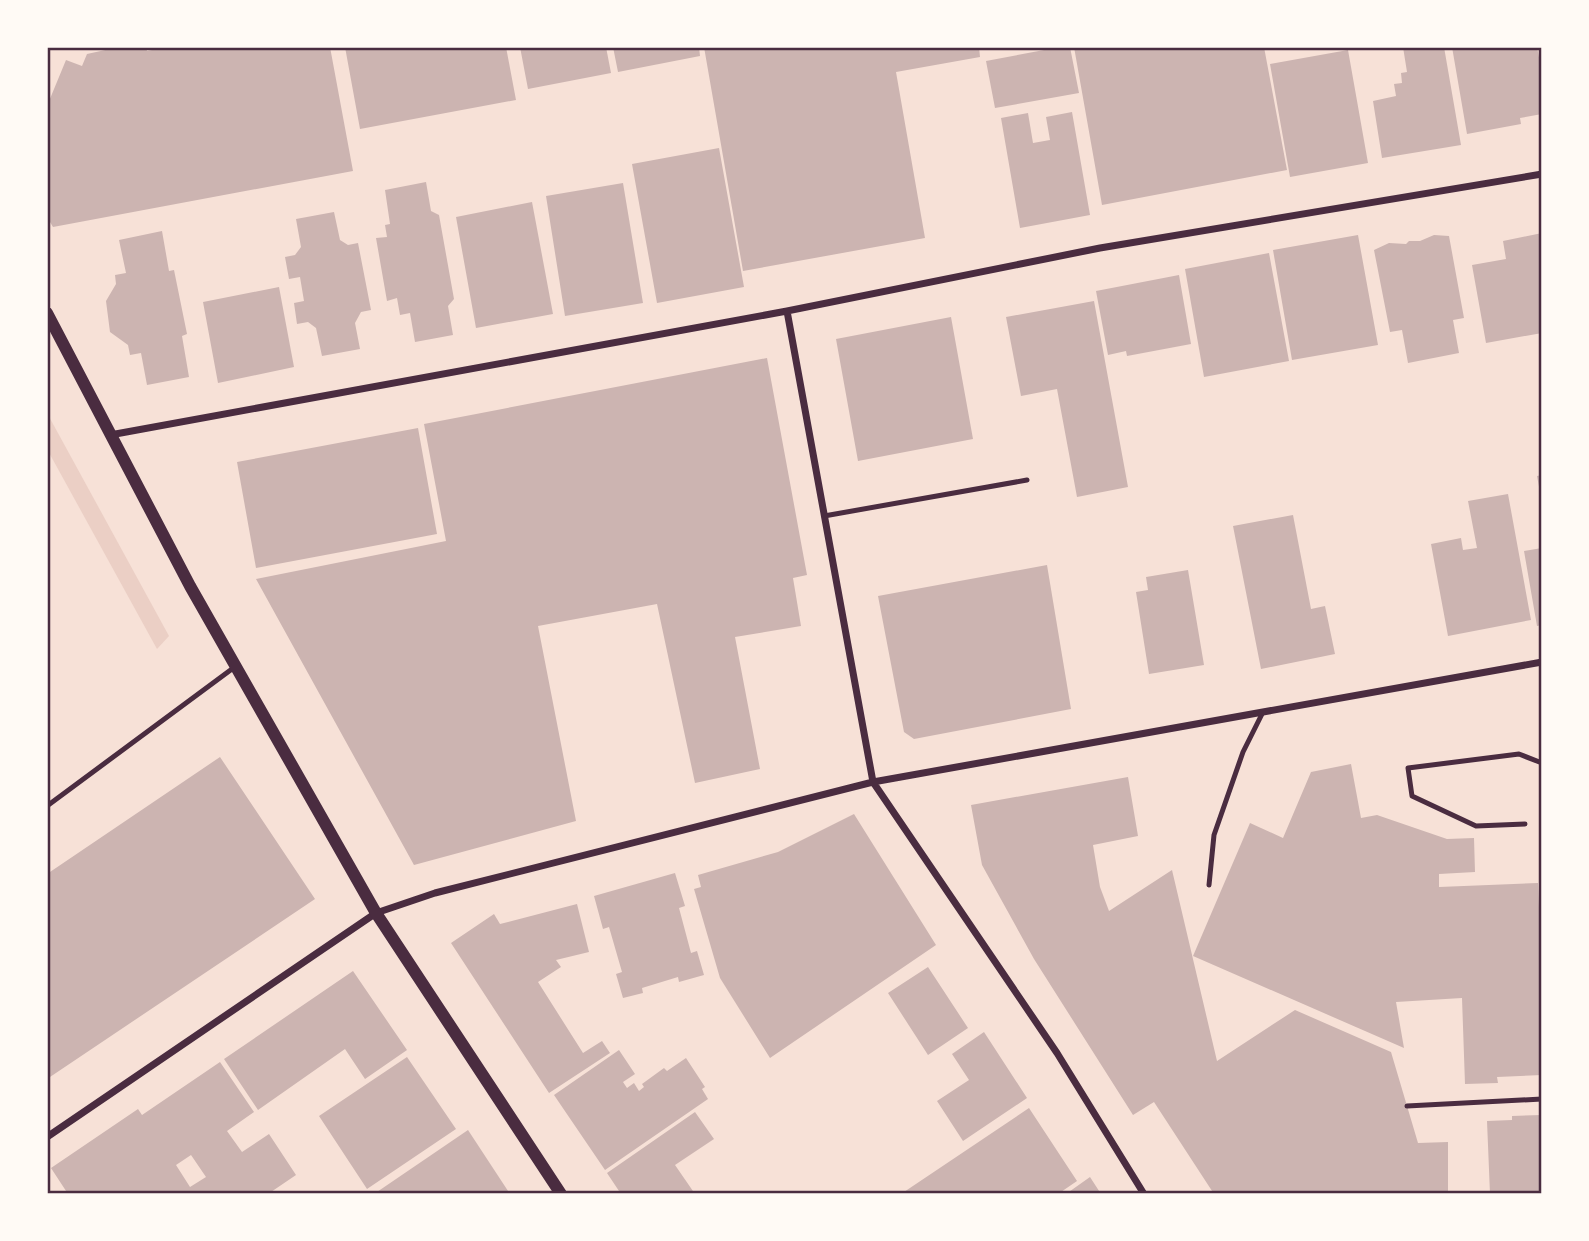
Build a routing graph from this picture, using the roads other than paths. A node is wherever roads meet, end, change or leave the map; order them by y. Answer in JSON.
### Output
{"nodes":[{"id":1,"x":1542,"y":174,"type":"edge"},
{"id":2,"x":787,"y":311,"type":"junction"},
{"id":3,"x":47,"y":313,"type":"edge"},
{"id":4,"x":110,"y":435,"type":"junction"},
{"id":5,"x":1027,"y":480,"type":"dead end"},
{"id":6,"x":824,"y":516,"type":"junction"},
{"id":7,"x":1542,"y":662,"type":"edge"},
{"id":8,"x":236,"y":666,"type":"junction"},
{"id":9,"x":1263,"y":712,"type":"junction"},
{"id":10,"x":1542,"y":763,"type":"edge"},
{"id":11,"x":873,"y":782,"type":"junction"},
{"id":12,"x":47,"y":806,"type":"edge"},
{"id":13,"x":1525,"y":824,"type":"dead end"},
{"id":14,"x":1209,"y":885,"type":"dead end"},
{"id":15,"x":376,"y":914,"type":"junction"},
{"id":16,"x":1542,"y":1099,"type":"edge"},
{"id":17,"x":1407,"y":1106,"type":"dead end"},
{"id":18,"x":47,"y":1137,"type":"edge"},
{"id":19,"x":561,"y":1194,"type":"edge"},
{"id":20,"x":1144,"y":1194,"type":"edge"}],
"edges":[{"from":1,"to":2,"type":"street"},
{"from":2,"to":4,"type":"street"},
{"from":2,"to":6,"type":"street"},
{"from":3,"to":4,"type":"street"},
{"from":4,"to":8,"type":"street"},
{"from":5,"to":6,"type":"lane"},
{"from":6,"to":11,"type":"street"},
{"from":7,"to":9,"type":"street"},
{"from":8,"to":12,"type":"lane"},
{"from":8,"to":15,"type":"street"},
{"from":9,"to":11,"type":"street"},
{"from":9,"to":14,"type":"lane"},
{"from":10,"to":13,"type":"lane"},
{"from":11,"to":15,"type":"street"},
{"from":11,"to":20,"type":"street"},
{"from":15,"to":18,"type":"street"},
{"from":15,"to":19,"type":"street"},
{"from":16,"to":17,"type":"lane"}]}
